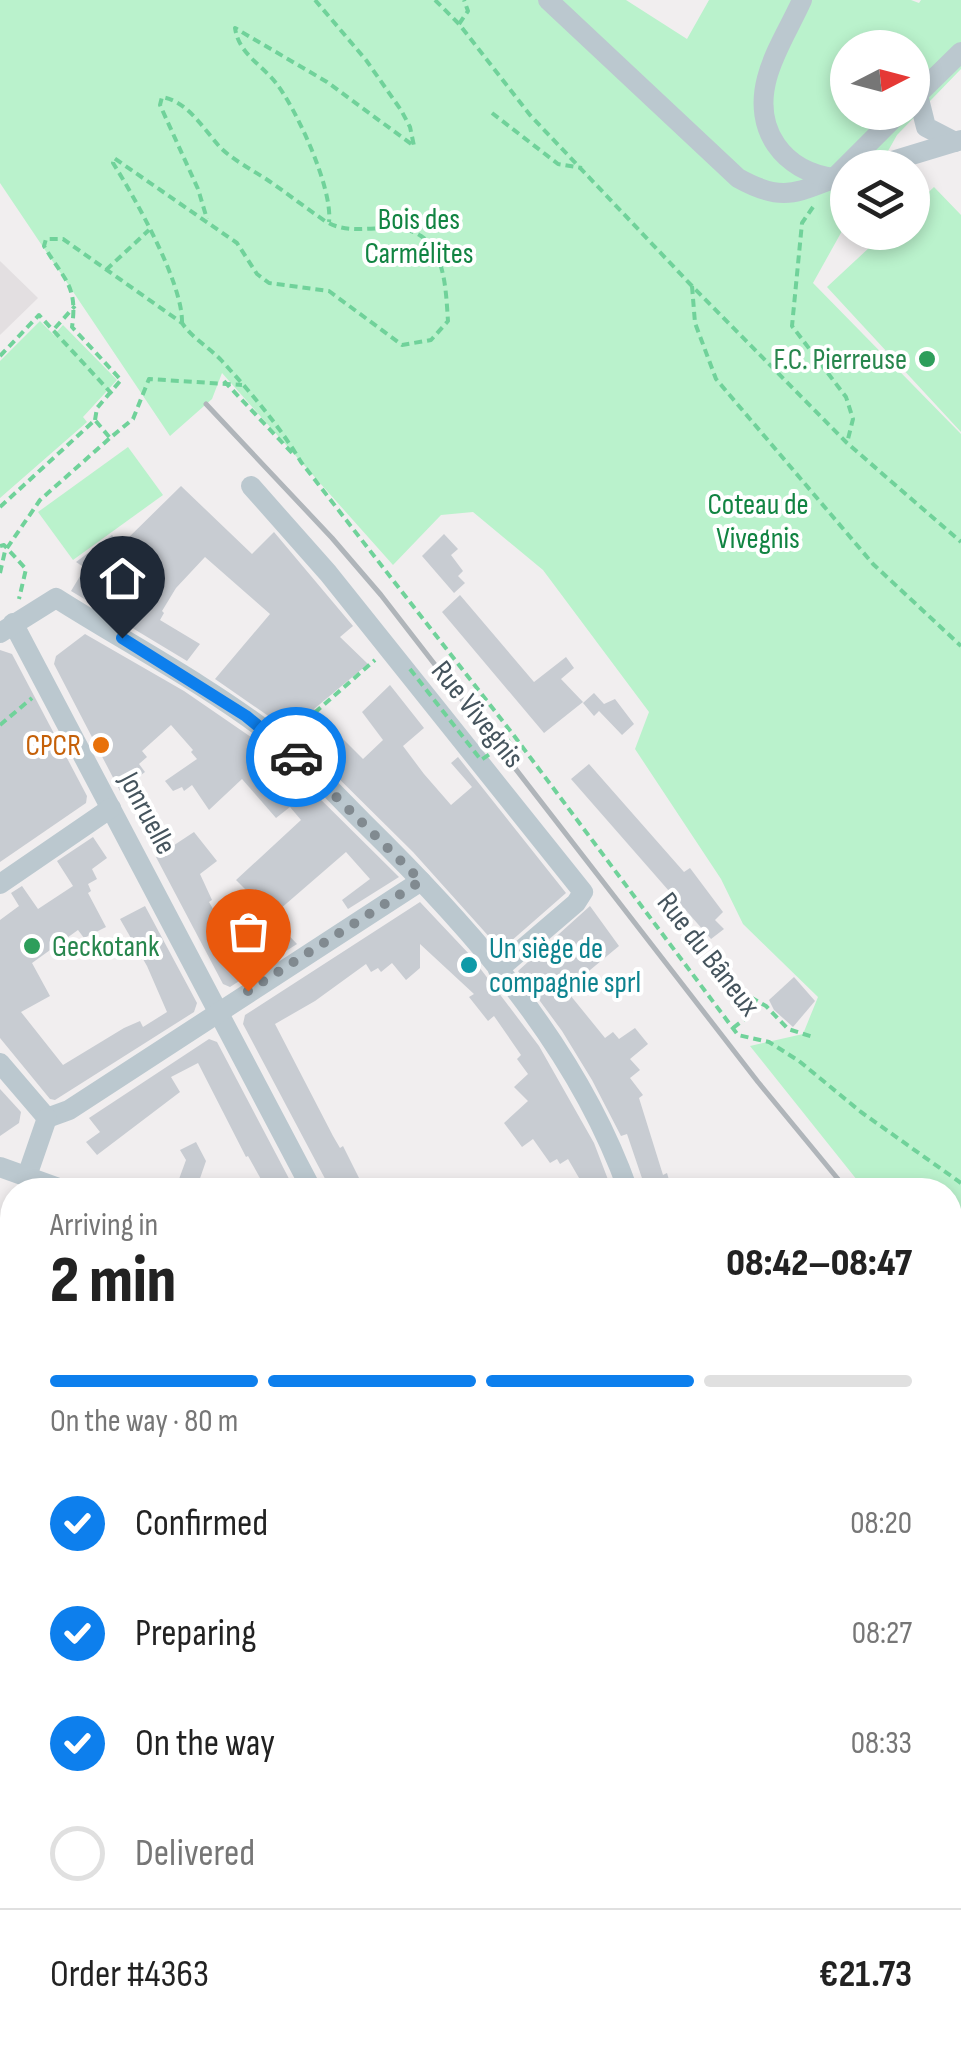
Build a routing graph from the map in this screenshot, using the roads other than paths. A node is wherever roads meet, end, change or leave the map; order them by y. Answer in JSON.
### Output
{"nodes":[{"id":1,"x":548,"y":0,"type":"edge"},
{"id":2,"x":802,"y":0,"type":"edge"},
{"id":3,"x":961,"y":52,"type":"edge"},
{"id":4,"x":930,"y":83,"type":"edge"},
{"id":5,"x":930,"y":129,"type":"edge"},
{"id":6,"x":883,"y":130,"type":"edge"},
{"id":7,"x":958,"y":141,"type":"edge"},
{"id":8,"x":865,"y":150,"type":"edge"},
{"id":9,"x":929,"y":150,"type":"edge"},
{"id":10,"x":830,"y":174,"type":"edge"},
{"id":11,"x":830,"y":181,"type":"edge"},
{"id":12,"x":250,"y":486,"type":"dead end"},
{"id":13,"x":6,"y":628,"type":"edge"},
{"id":14,"x":112,"y":808,"type":"junction"},
{"id":15,"x":421,"y":881,"type":"junction"},
{"id":16,"x":0,"y":884,"type":"edge"},
{"id":17,"x":498,"y":970,"type":"junction"},
{"id":18,"x":217,"y":1011,"type":"junction"},
{"id":19,"x":0,"y":1063,"type":"edge"},
{"id":20,"x":47,"y":1118,"type":"junction"},
{"id":21,"x":0,"y":1167,"type":"edge"},
{"id":22,"x":27,"y":1176,"type":"junction"},
{"id":23,"x":32,"y":1178,"type":"edge"},
{"id":24,"x":306,"y":1178,"type":"edge"},
{"id":25,"x":624,"y":1178,"type":"edge"}],
"edges":[{"from":1,"to":11,"type":"street"},
{"from":2,"to":10,"type":"street"},
{"from":3,"to":4,"type":"street"},
{"from":5,"to":7,"type":"street"},
{"from":6,"to":8,"type":"street"},
{"from":7,"to":9,"type":"street"},
{"from":12,"to":17,"type":"street","name":"Rue Vivegnis"},
{"from":13,"to":14,"type":"street","name":"Jonruelle"},
{"from":13,"to":15,"type":"street"},
{"from":14,"to":16,"type":"street"},
{"from":14,"to":18,"type":"street","name":"Jonruelle"},
{"from":15,"to":17,"type":"street"},
{"from":15,"to":18,"type":"street"},
{"from":17,"to":25,"type":"street"},
{"from":18,"to":20,"type":"street"},
{"from":18,"to":24,"type":"street","name":"Jonruelle"},
{"from":19,"to":20,"type":"street"},
{"from":20,"to":22,"type":"street"},
{"from":21,"to":22,"type":"street"},
{"from":22,"to":23,"type":"street"}]}
